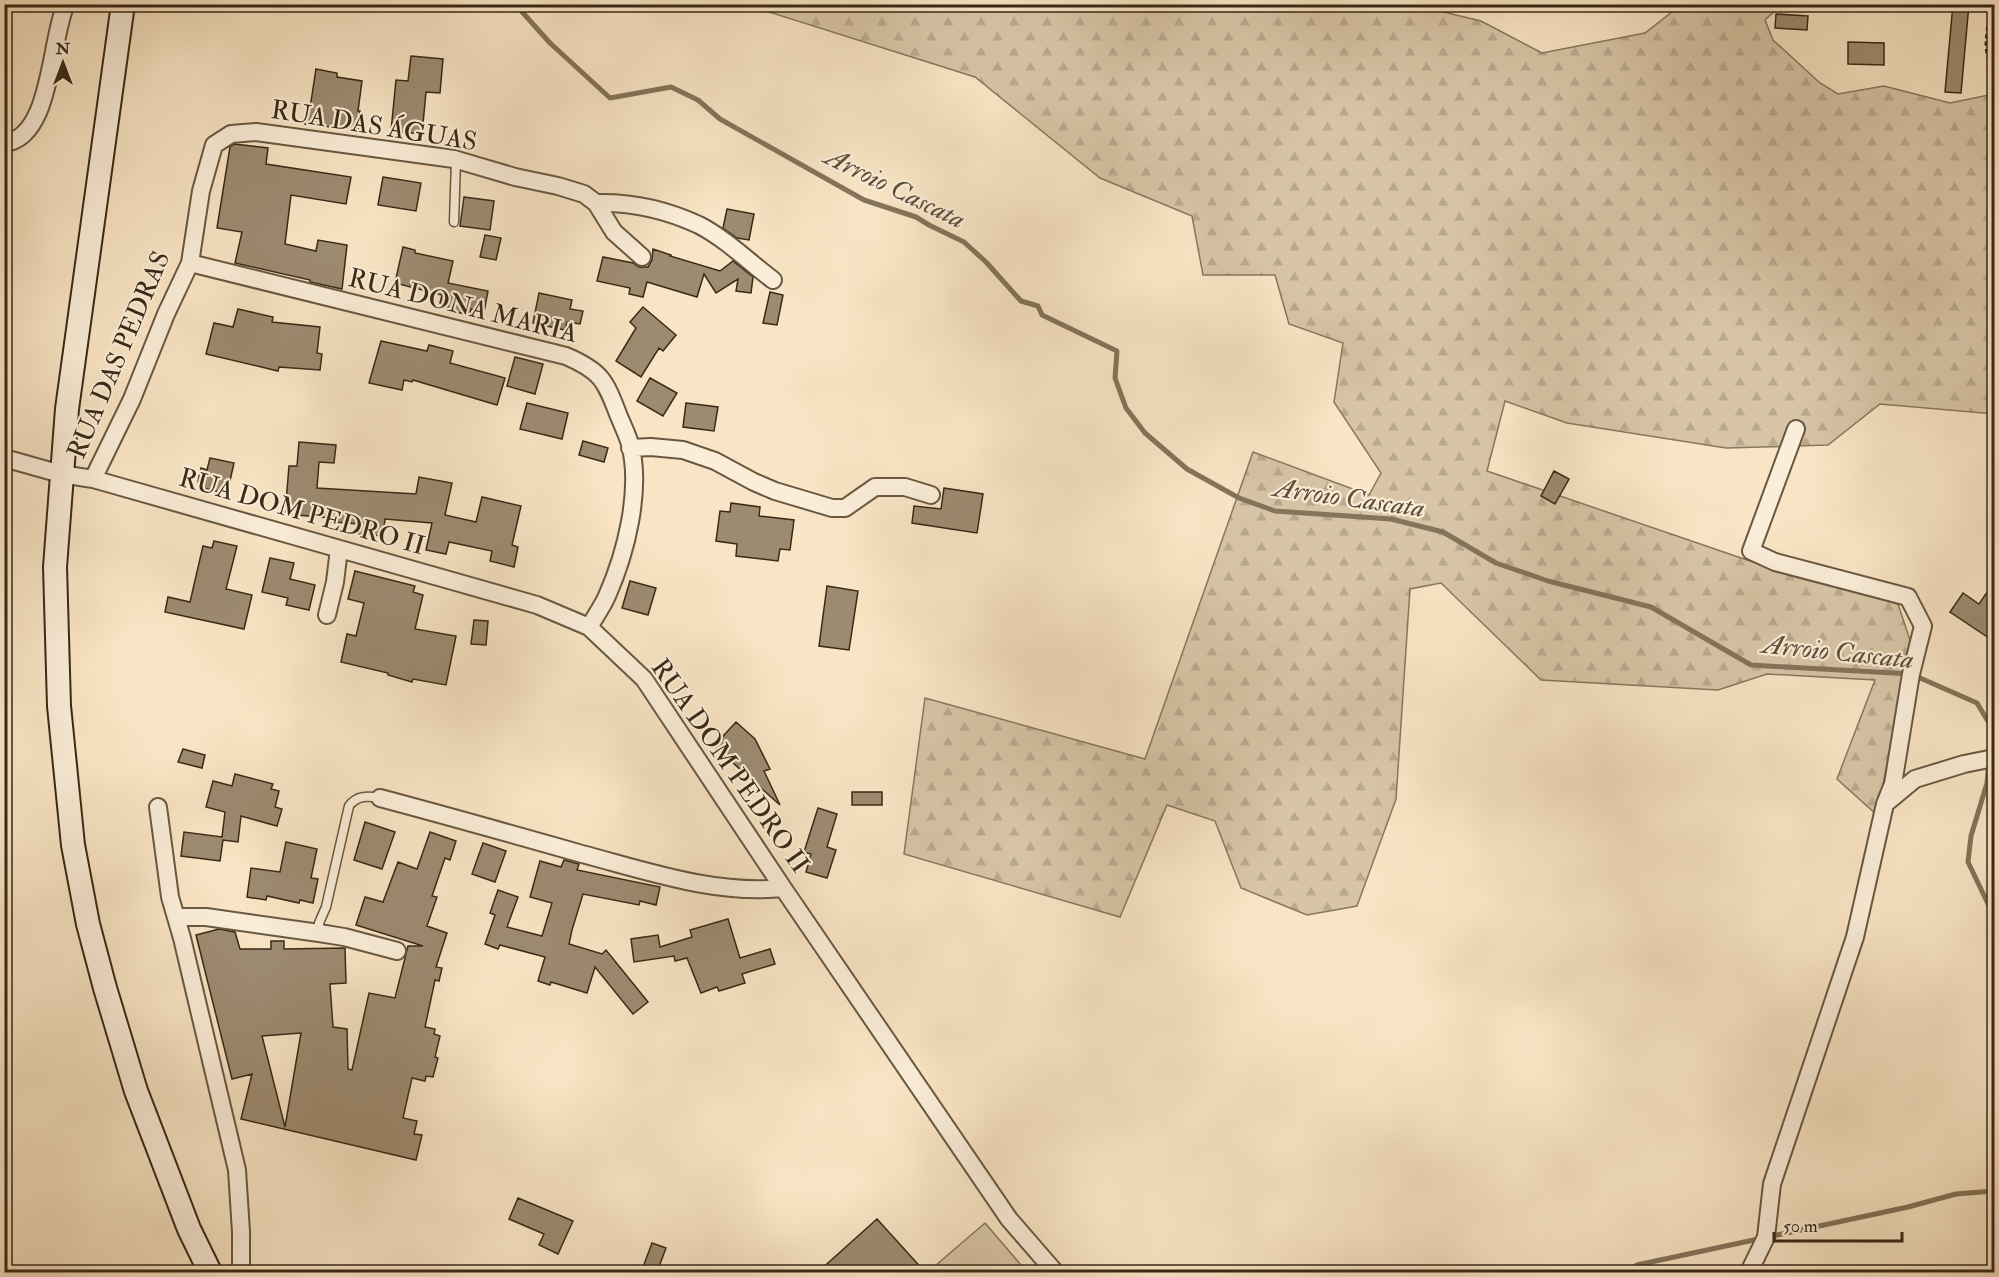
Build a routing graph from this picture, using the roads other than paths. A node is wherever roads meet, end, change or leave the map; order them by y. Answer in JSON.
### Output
{"nodes":[{"id":1,"x":66,"y":4,"type":"edge"},
{"id":2,"x":123,"y":4,"type":"edge"},
{"id":3,"x":4,"y":143,"type":"edge"},
{"id":4,"x":214,"y":145,"type":"joint"},
{"id":5,"x":456,"y":160,"type":"junction"},
{"id":6,"x":596,"y":203,"type":"junction"},
{"id":7,"x":454,"y":222,"type":"dead end"},
{"id":8,"x":642,"y":257,"type":"dead end"},
{"id":9,"x":190,"y":263,"type":"junction"},
{"id":10,"x":773,"y":280,"type":"dead end"},
{"id":11,"x":1796,"y":429,"type":"dead end"},
{"id":12,"x":630,"y":448,"type":"junction"},
{"id":13,"x":4,"y":458,"type":"edge"},
{"id":14,"x":61,"y":474,"type":"junction"},
{"id":15,"x":93,"y":479,"type":"junction"},
{"id":16,"x":931,"y":495,"type":"dead end"},
{"id":17,"x":339,"y":549,"type":"junction"},
{"id":18,"x":327,"y":615,"type":"dead end"},
{"id":19,"x":588,"y":627,"type":"junction"},
{"id":20,"x":1995,"y":758,"type":"edge"},
{"id":21,"x":380,"y":798,"type":"joint"},
{"id":22,"x":1885,"y":804,"type":"junction"},
{"id":23,"x":158,"y":807,"type":"dead end"},
{"id":24,"x":783,"y":888,"type":"junction"},
{"id":25,"x":177,"y":917,"type":"junction"},
{"id":26,"x":319,"y":933,"type":"junction"},
{"id":27,"x":397,"y":951,"type":"dead end"},
{"id":28,"x":210,"y":1272,"type":"edge"},
{"id":29,"x":239,"y":1272,"type":"edge"},
{"id":30,"x":1055,"y":1272,"type":"edge"},
{"id":31,"x":1749,"y":1272,"type":"edge"}],
"edges":[{"from":1,"to":3,"type":"street"},
{"from":2,"to":14,"type":"main road"},
{"from":4,"to":5,"type":"street","name":"RUA DAS ÁGUAS"},
{"from":4,"to":9,"type":"street","name":"RUA DAS PEDRAS"},
{"from":5,"to":6,"type":"street","name":"RUA DAS ÁGUAS"},
{"from":5,"to":7,"type":"lane"},
{"from":6,"to":8,"type":"street"},
{"from":6,"to":10,"type":"street"},
{"from":9,"to":12,"type":"street","name":"RUA DONA MARIA"},
{"from":9,"to":15,"type":"street","name":"RUA DAS PEDRAS"},
{"from":11,"to":22,"type":"street"},
{"from":12,"to":16,"type":"street"},
{"from":12,"to":19,"type":"street","name":"RUA DONA MARIA"},
{"from":13,"to":14,"type":"street","name":"RUA DOM PEDRO II"},
{"from":14,"to":15,"type":"street","name":"RUA DOM PEDRO II"},
{"from":14,"to":28,"type":"main road"},
{"from":15,"to":17,"type":"street","name":"RUA DOM PEDRO II"},
{"from":17,"to":18,"type":"street"},
{"from":17,"to":19,"type":"street","name":"RUA DOM PEDRO II"},
{"from":19,"to":24,"type":"street","name":"RUA DOM PEDRO II"},
{"from":20,"to":22,"type":"street"},
{"from":21,"to":24,"type":"street"},
{"from":21,"to":26,"type":"lane"},
{"from":22,"to":31,"type":"street"},
{"from":23,"to":25,"type":"street"},
{"from":24,"to":30,"type":"street","name":"RUA DOM PEDRO II"},
{"from":25,"to":26,"type":"street"},
{"from":25,"to":29,"type":"street"},
{"from":26,"to":27,"type":"street"}]}
